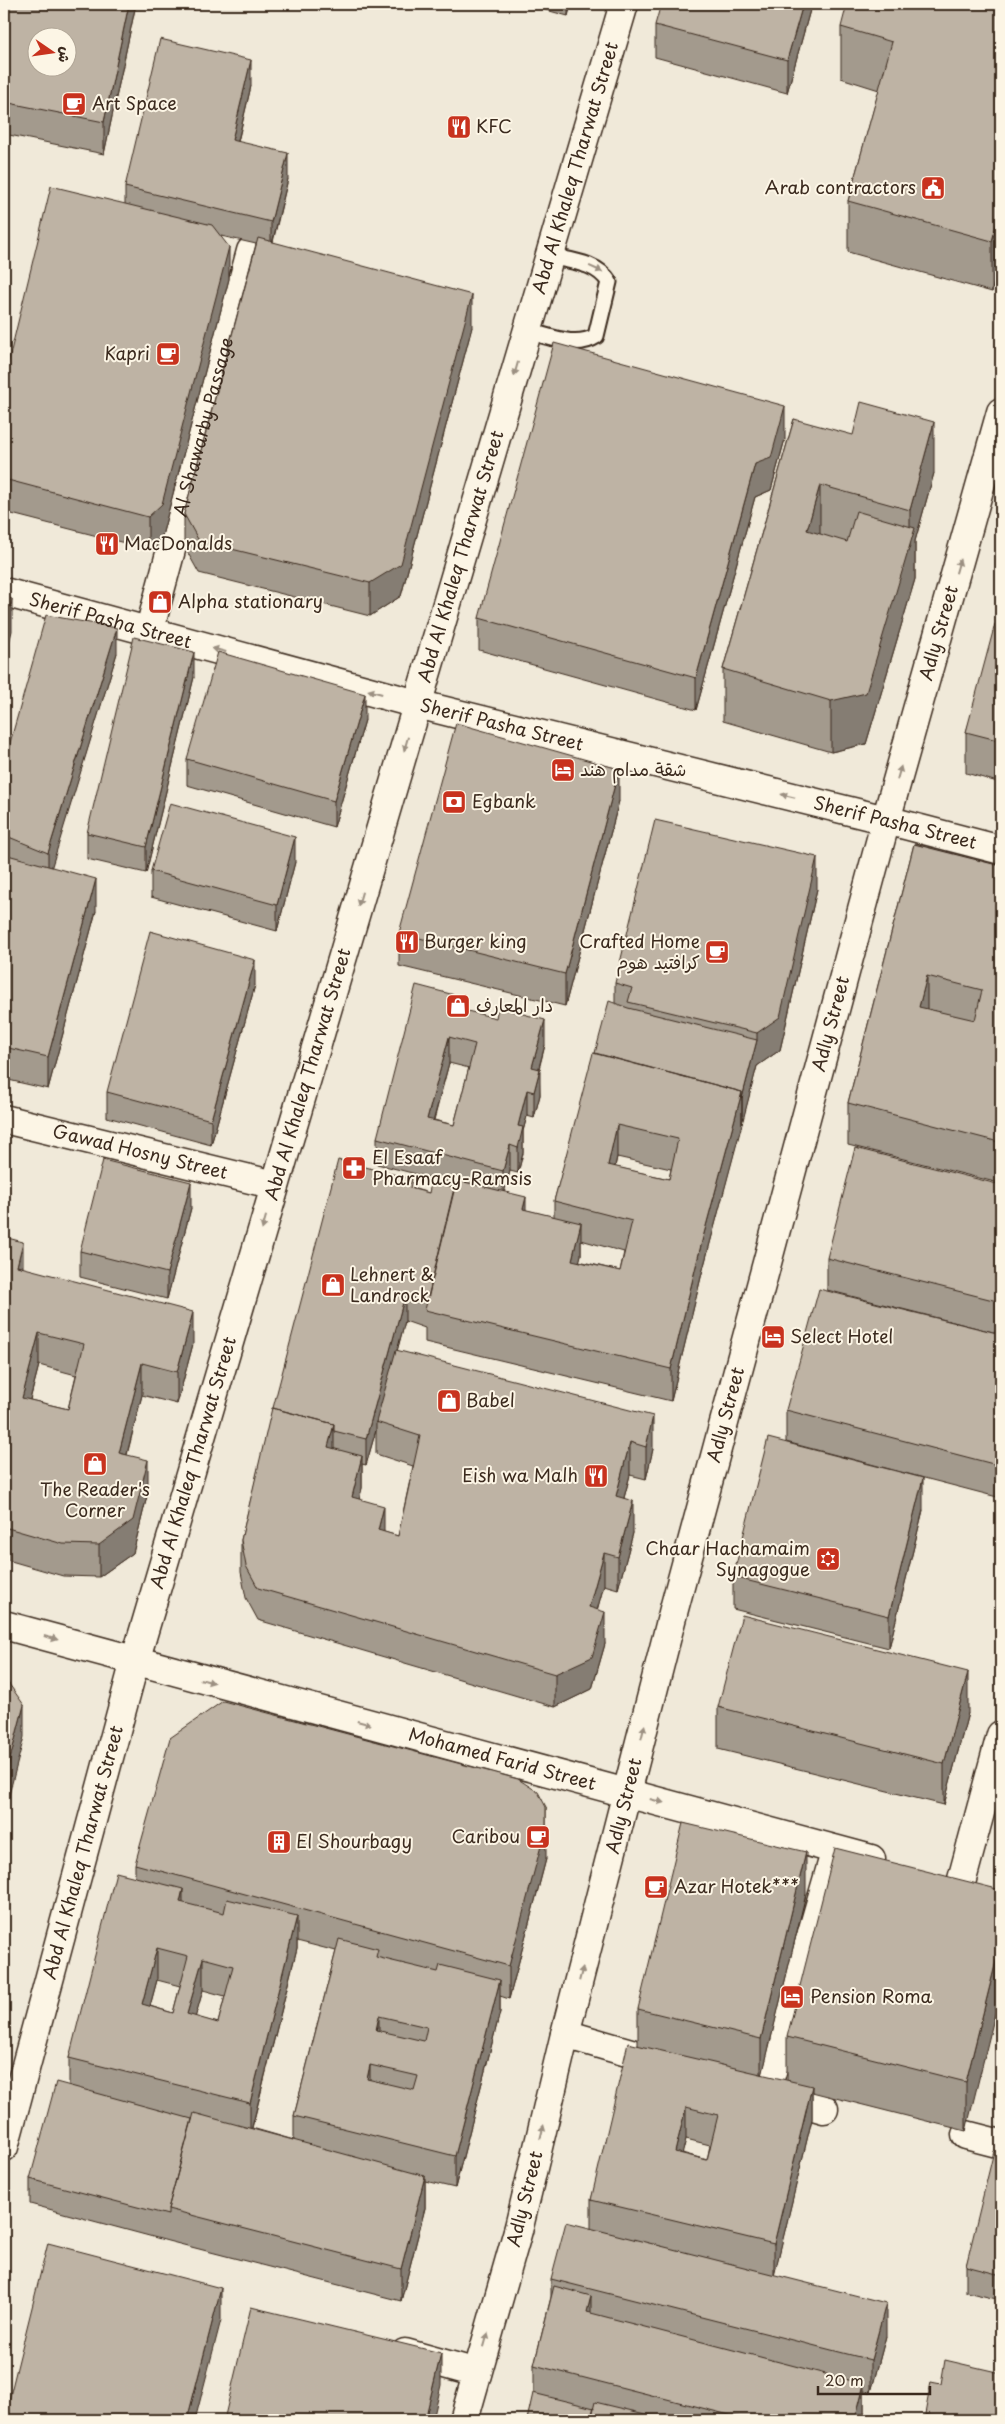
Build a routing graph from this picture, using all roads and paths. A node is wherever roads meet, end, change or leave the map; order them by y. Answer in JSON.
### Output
{"nodes":[{"id":1,"x":624,"y":4,"type":"edge"},
{"id":2,"x":251,"y":251,"type":"dead end"},
{"id":3,"x":549,"y":256,"type":"junction"},
{"id":4,"x":527,"y":331,"type":"junction"},
{"id":5,"x":1001,"y":412,"type":"edge"},
{"id":6,"x":4,"y":592,"type":"edge"},
{"id":7,"x":149,"y":632,"type":"junction"},
{"id":8,"x":417,"y":704,"type":"junction"},
{"id":9,"x":886,"y":820,"type":"junction"},
{"id":10,"x":1001,"y":850,"type":"edge"},
{"id":11,"x":4,"y":1119,"type":"edge"},
{"id":12,"x":276,"y":1185,"type":"junction"},
{"id":13,"x":4,"y":1625,"type":"edge"},
{"id":14,"x":135,"y":1661,"type":"junction"},
{"id":15,"x":1001,"y":1735,"type":"edge"},
{"id":16,"x":627,"y":1793,"type":"junction"},
{"id":17,"x":836,"y":1849,"type":"junction"},
{"id":18,"x":894,"y":1865,"type":"edge"},
{"id":19,"x":932,"y":1875,"type":"edge"},
{"id":20,"x":565,"y":2034,"type":"junction"},
{"id":21,"x":689,"y":2070,"type":"edge"},
{"id":22,"x":824,"y":2109,"type":"dead end"},
{"id":23,"x":966,"y":2135,"type":"dead end"},
{"id":24,"x":1001,"y":2144,"type":"edge"},
{"id":25,"x":4,"y":2147,"type":"edge"},
{"id":26,"x":383,"y":2347,"type":"edge"},
{"id":27,"x":477,"y":2373,"type":"junction"},
{"id":28,"x":464,"y":2420,"type":"edge"}],
"edges":[{"from":1,"to":3,"type":"street","name":"Abd Al Khaleq Tharwat Street"},
{"from":2,"to":7,"type":"street","name":"Al Shawarby Passage"},
{"from":3,"to":4,"type":"street","name":"Abd Al Khaleq Tharwat Street"},
{"from":3,"to":4,"type":"lane","one_way":true},
{"from":4,"to":8,"type":"street","name":"Abd Al Khaleq Tharwat Street","one_way":true},
{"from":9,"to":5,"type":"street","name":"Adly Street","one_way":true},
{"from":6,"to":7,"type":"street","name":"Sherif Pasha Street"},
{"from":8,"to":7,"type":"street","name":"Sherif Pasha Street","one_way":true},
{"from":9,"to":8,"type":"street","name":"Sherif Pasha Street","one_way":true},
{"from":8,"to":12,"type":"street","name":"Abd Al Khaleq Tharwat Street","one_way":true},
{"from":9,"to":10,"type":"street","name":"Sherif Pasha Street"},
{"from":16,"to":9,"type":"street","name":"Adly Street","one_way":true},
{"from":11,"to":12,"type":"street","name":"Gawad Hosny Street"},
{"from":12,"to":14,"type":"street","name":"Abd Al Khaleq Tharwat Street","one_way":true},
{"from":13,"to":14,"type":"street","name":"Mohamed Farid Street","one_way":true},
{"from":14,"to":16,"type":"street","name":"Mohamed Farid Street","one_way":true},
{"from":14,"to":25,"type":"street","name":"Abd Al Khaleq Tharwat Street"},
{"from":15,"to":19,"type":"street"},
{"from":16,"to":17,"type":"street","name":"Mohamed Farid Street","one_way":true},
{"from":20,"to":16,"type":"street","name":"Adly Street","one_way":true},
{"from":17,"to":18,"type":"street","name":"Mohamed Farid Street"},
{"from":17,"to":22,"type":"street"},
{"from":20,"to":21,"type":"street"},
{"from":27,"to":20,"type":"street","name":"Adly Street","one_way":true},
{"from":23,"to":24,"type":"street"},
{"from":26,"to":27,"type":"street"},
{"from":27,"to":28,"type":"street","name":"Adly Street"}]}
